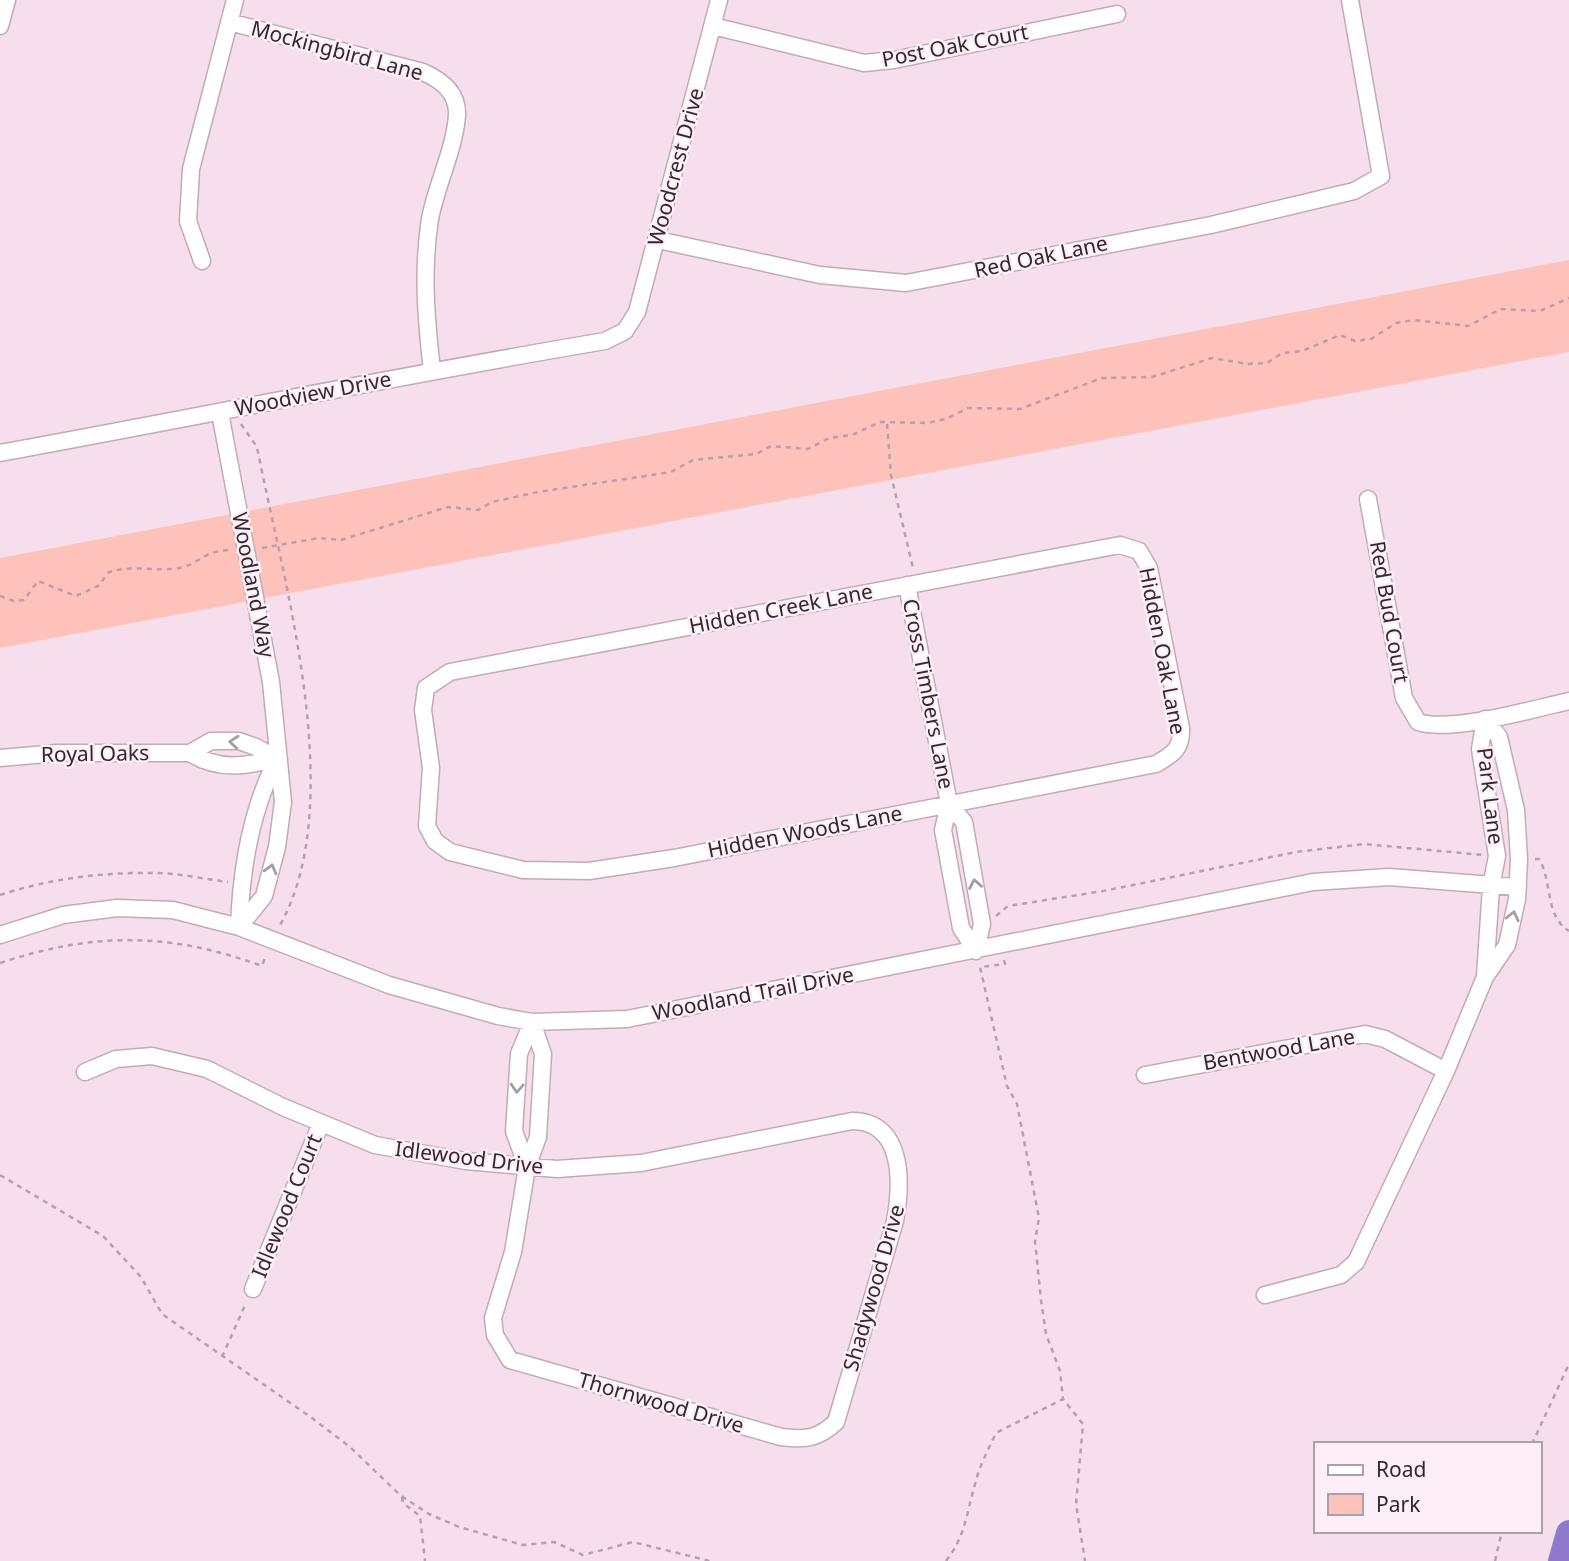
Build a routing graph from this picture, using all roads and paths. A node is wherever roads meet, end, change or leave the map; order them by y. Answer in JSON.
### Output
{"nodes":[{"id":1,"x":7,"y":0,"type":"edge"},
{"id":2,"x":234,"y":0,"type":"edge"},
{"id":3,"x":719,"y":0,"type":"edge"},
{"id":4,"x":1350,"y":0,"type":"edge"},
{"id":5,"x":1116,"y":14,"type":"dead end"},
{"id":6,"x":229,"y":23,"type":"junction"},
{"id":7,"x":0,"y":26,"type":"edge"},
{"id":8,"x":713,"y":26,"type":"junction"},
{"id":9,"x":658,"y":240,"type":"junction"},
{"id":10,"x":202,"y":261,"type":"dead end"},
{"id":11,"x":1569,"y":298,"type":"edge"},
{"id":12,"x":625,"y":331,"type":"joint"},
{"id":13,"x":432,"y":370,"type":"junction"},
{"id":14,"x":220,"y":413,"type":"junction"},
{"id":15,"x":887,"y":424,"type":"junction"},
{"id":16,"x":0,"y":452,"type":"edge"},
{"id":17,"x":1368,"y":499,"type":"dead end"},
{"id":18,"x":246,"y":550,"type":"junction"},
{"id":19,"x":1139,"y":551,"type":"joint"},
{"id":20,"x":912,"y":584,"type":"junction"},
{"id":21,"x":0,"y":596,"type":"edge"},
{"id":22,"x":1569,"y":701,"type":"edge"},
{"id":23,"x":1485,"y":719,"type":"junction"},
{"id":24,"x":190,"y":752,"type":"junction"},
{"id":25,"x":1176,"y":752,"type":"joint"},
{"id":26,"x":0,"y":758,"type":"edge"},
{"id":27,"x":276,"y":759,"type":"junction"},
{"id":28,"x":949,"y":804,"type":"junction"},
{"id":29,"x":435,"y":841,"type":"joint"},
{"id":30,"x":1491,"y":887,"type":"junction"},
{"id":31,"x":1518,"y":887,"type":"junction"},
{"id":32,"x":240,"y":889,"type":"junction"},
{"id":33,"x":0,"y":895,"type":"edge"},
{"id":34,"x":239,"y":927,"type":"junction"},
{"id":35,"x":0,"y":935,"type":"edge"},
{"id":36,"x":1002,"y":946,"type":"junction"},
{"id":37,"x":976,"y":951,"type":"junction"},
{"id":38,"x":1485,"y":977,"type":"junction"},
{"id":39,"x":532,"y":1022,"type":"junction"},
{"id":40,"x":1446,"y":1071,"type":"junction"},
{"id":41,"x":85,"y":1072,"type":"dead end"},
{"id":42,"x":1145,"y":1075,"type":"dead end"},
{"id":43,"x":869,"y":1121,"type":"joint"},
{"id":44,"x":321,"y":1123,"type":"junction"},
{"id":45,"x":527,"y":1167,"type":"junction"},
{"id":46,"x":0,"y":1175,"type":"edge"},
{"id":47,"x":253,"y":1289,"type":"joint"},
{"id":48,"x":1265,"y":1295,"type":"dead end"},
{"id":49,"x":222,"y":1357,"type":"junction"},
{"id":50,"x":1569,"y":1364,"type":"edge"},
{"id":51,"x":1063,"y":1399,"type":"junction"},
{"id":52,"x":836,"y":1422,"type":"joint"},
{"id":53,"x":1533,"y":1442,"type":"edge"},
{"id":54,"x":402,"y":1496,"type":"junction"},
{"id":55,"x":1502,"y":1533,"type":"edge"},
{"id":56,"x":583,"y":1555,"type":"junction"},
{"id":57,"x":425,"y":1561,"type":"edge"},
{"id":58,"x":582,"y":1561,"type":"edge"},
{"id":59,"x":710,"y":1561,"type":"edge"},
{"id":60,"x":946,"y":1561,"type":"edge"},
{"id":61,"x":1085,"y":1561,"type":"edge"},
{"id":62,"x":1495,"y":1561,"type":"edge"}],
"edges":[{"from":1,"to":7,"type":"street"},
{"from":2,"to":6,"type":"street"},
{"from":3,"to":8,"type":"street","name":"Woodcrest Drive"},
{"from":4,"to":9,"type":"street","name":"Red Oak Lane"},
{"from":5,"to":8,"type":"street","name":"Post Oak Court"},
{"from":6,"to":10,"type":"street"},
{"from":6,"to":13,"type":"street","name":"Mockingbird Lane"},
{"from":8,"to":9,"type":"street","name":"Woodcrest Drive"},
{"from":9,"to":12,"type":"street","name":"Woodcrest Drive"},
{"from":11,"to":15,"type":"path"},
{"from":12,"to":13,"type":"street","name":"Woodview Drive"},
{"from":13,"to":14,"type":"street","name":"Woodview Drive"},
{"from":14,"to":16,"type":"street","name":"Woodview Drive"},
{"from":14,"to":18,"type":"street","name":"Woodland Way"},
{"from":15,"to":18,"type":"path"},
{"from":15,"to":20,"type":"path"},
{"from":17,"to":23,"type":"street","name":"Red Bud Court"},
{"from":18,"to":21,"type":"path"},
{"from":18,"to":27,"type":"street","name":"Woodland Way"},
{"from":19,"to":20,"type":"street","name":"Hidden Creek Lane"},
{"from":19,"to":25,"type":"street","name":"Hidden Oak Lane"},
{"from":20,"to":28,"type":"street","name":"Cross Timbers Lane"},
{"from":20,"to":29,"type":"street","name":"Hidden Creek Lane"},
{"from":22,"to":23,"type":"street"},
{"from":23,"to":30,"type":"street","name":"Park Lane"},
{"from":23,"to":31,"type":"street","name":"Park Lane"},
{"from":24,"to":26,"type":"street","name":"Royal Oaks"},
{"from":24,"to":27,"type":"street","name":"Royal Oaks"},
{"from":27,"to":24,"type":"street","name":"Royal Oaks","one_way":true},
{"from":25,"to":28,"type":"street","name":"Hidden Woods Lane"},
{"from":27,"to":32,"type":"street","name":"Woodland Way"},
{"from":34,"to":27,"type":"street","name":"Woodland Way","one_way":true},
{"from":28,"to":29,"type":"street","name":"Hidden Woods Lane"},
{"from":28,"to":37,"type":"street","name":"Cross Timbers Lane"},
{"from":30,"to":31,"type":"street","name":"Woodland Trail Drive"},
{"from":30,"to":36,"type":"street","name":"Woodland Trail Drive"},
{"from":30,"to":38,"type":"street","name":"Park Lane"},
{"from":38,"to":31,"type":"street","name":"Park Lane","one_way":true},
{"from":32,"to":33,"type":"path"},
{"from":32,"to":34,"type":"street","name":"Woodland Way"},
{"from":34,"to":35,"type":"street","name":"Woodland Trail Drive"},
{"from":34,"to":39,"type":"street","name":"Woodland Trail Drive"},
{"from":36,"to":37,"type":"street","name":"Woodland Trail Drive"},
{"from":36,"to":51,"type":"path"},
{"from":37,"to":39,"type":"street","name":"Woodland Trail Drive"},
{"from":38,"to":40,"type":"street","name":"Park Lane"},
{"from":39,"to":45,"type":"street"},
{"from":39,"to":45,"type":"street","one_way":true},
{"from":40,"to":42,"type":"street","name":"Bentwood Lane"},
{"from":40,"to":48,"type":"street","name":"Park Lane"},
{"from":41,"to":44,"type":"street","name":"Idlewood Drive"},
{"from":43,"to":45,"type":"street","name":"Idlewood Drive"},
{"from":43,"to":52,"type":"street","name":"Shadywood Drive"},
{"from":44,"to":45,"type":"street","name":"Idlewood Drive"},
{"from":44,"to":47,"type":"street","name":"Idlewood Court"},
{"from":45,"to":52,"type":"street","name":"Thornwood Drive"},
{"from":46,"to":49,"type":"path"},
{"from":47,"to":49,"type":"path"},
{"from":49,"to":54,"type":"path"},
{"from":50,"to":53,"type":"path"},
{"from":51,"to":60,"type":"path"},
{"from":51,"to":61,"type":"path"},
{"from":54,"to":56,"type":"path"},
{"from":54,"to":57,"type":"path"},
{"from":55,"to":62,"type":"path"},
{"from":56,"to":58,"type":"path"},
{"from":56,"to":59,"type":"path"}]}
